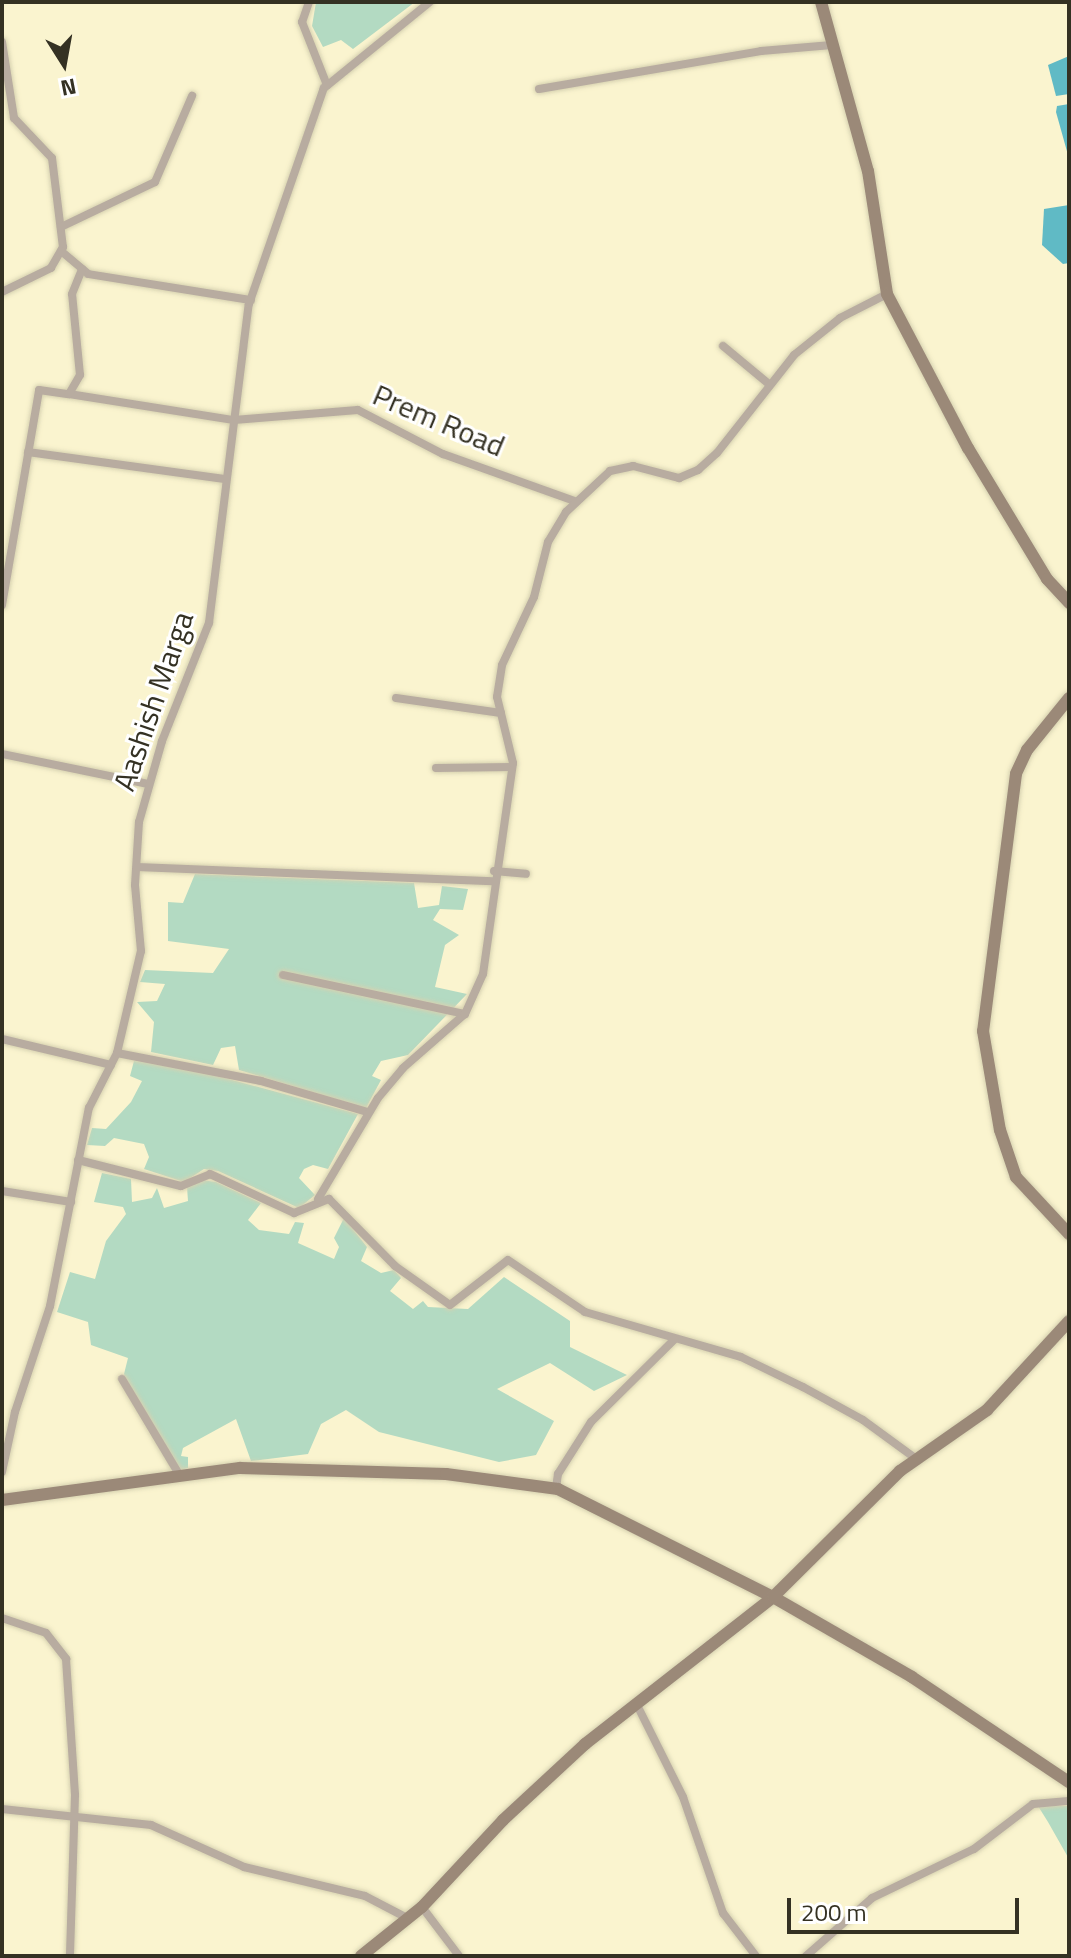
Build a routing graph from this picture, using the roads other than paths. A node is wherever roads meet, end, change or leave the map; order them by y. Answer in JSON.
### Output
{"nodes":[{"id":1,"x":309,"y":2,"type":"edge"},
{"id":2,"x":430,"y":2,"type":"edge"},
{"id":3,"x":821,"y":2,"type":"edge"},
{"id":4,"x":2,"y":42,"type":"edge"},
{"id":5,"x":832,"y":45,"type":"junction"},
{"id":6,"x":327,"y":85,"type":"junction"},
{"id":7,"x":539,"y":89,"type":"dead end"},
{"id":8,"x":192,"y":96,"type":"dead end"},
{"id":9,"x":61,"y":227,"type":"junction"},
{"id":10,"x":61,"y":251,"type":"junction"},
{"id":11,"x":82,"y":269,"type":"junction"},
{"id":12,"x":2,"y":292,"type":"edge"},
{"id":13,"x":887,"y":294,"type":"junction"},
{"id":14,"x":251,"y":300,"type":"junction"},
{"id":15,"x":723,"y":346,"type":"dead end"},
{"id":16,"x":769,"y":384,"type":"junction"},
{"id":17,"x":69,"y":394,"type":"junction"},
{"id":18,"x":234,"y":420,"type":"junction"},
{"id":19,"x":28,"y":452,"type":"junction"},
{"id":20,"x":226,"y":479,"type":"junction"},
{"id":21,"x":574,"y":501,"type":"junction"},
{"id":22,"x":1069,"y":603,"type":"edge"},
{"id":23,"x":2,"y":605,"type":"edge"},
{"id":24,"x":396,"y":698,"type":"dead end"},
{"id":25,"x":1069,"y":698,"type":"edge"},
{"id":26,"x":501,"y":713,"type":"junction"},
{"id":27,"x":2,"y":754,"type":"edge"},
{"id":28,"x":512,"y":767,"type":"junction"},
{"id":29,"x":436,"y":768,"type":"dead end"},
{"id":30,"x":148,"y":784,"type":"junction"},
{"id":31,"x":137,"y":867,"type":"junction"},
{"id":32,"x":494,"y":871,"type":"junction"},
{"id":33,"x":526,"y":874,"type":"dead end"},
{"id":34,"x":493,"y":881,"type":"junction"},
{"id":35,"x":283,"y":975,"type":"dead end"},
{"id":36,"x":465,"y":1014,"type":"junction"},
{"id":37,"x":2,"y":1039,"type":"edge"},
{"id":38,"x":117,"y":1053,"type":"junction"},
{"id":39,"x":111,"y":1065,"type":"junction"},
{"id":40,"x":368,"y":1112,"type":"junction"},
{"id":41,"x":78,"y":1160,"type":"junction"},
{"id":42,"x":2,"y":1191,"type":"edge"},
{"id":43,"x":318,"y":1199,"type":"junction"},
{"id":44,"x":71,"y":1202,"type":"junction"},
{"id":45,"x":1069,"y":1234,"type":"edge"},
{"id":46,"x":1069,"y":1321,"type":"edge"},
{"id":47,"x":674,"y":1340,"type":"junction"},
{"id":48,"x":122,"y":1379,"type":"dead end"},
{"id":49,"x":915,"y":1458,"type":"junction"},
{"id":50,"x":2,"y":1472,"type":"edge"},
{"id":51,"x":180,"y":1476,"type":"junction"},
{"id":52,"x":556,"y":1488,"type":"junction"},
{"id":53,"x":2,"y":1500,"type":"edge"},
{"id":54,"x":773,"y":1597,"type":"junction"},
{"id":55,"x":2,"y":1618,"type":"edge"},
{"id":56,"x":637,"y":1705,"type":"junction"},
{"id":57,"x":1069,"y":1782,"type":"edge"},
{"id":58,"x":1069,"y":1801,"type":"edge"},
{"id":59,"x":2,"y":1809,"type":"edge"},
{"id":60,"x":74,"y":1816,"type":"junction"},
{"id":61,"x":422,"y":1907,"type":"junction"},
{"id":62,"x":409,"y":1919,"type":"junction"},
{"id":63,"x":70,"y":1956,"type":"edge"},
{"id":64,"x":361,"y":1956,"type":"edge"},
{"id":65,"x":459,"y":1956,"type":"edge"},
{"id":66,"x":756,"y":1956,"type":"edge"},
{"id":67,"x":806,"y":1956,"type":"edge"}],
"edges":[{"from":1,"to":6,"type":"street"},
{"from":2,"to":6,"type":"street"},
{"from":3,"to":5,"type":"street"},
{"from":4,"to":9,"type":"street"},
{"from":5,"to":7,"type":"street"},
{"from":5,"to":13,"type":"street"},
{"from":6,"to":14,"type":"street","name":"Aashish Marga"},
{"from":8,"to":9,"type":"street"},
{"from":9,"to":10,"type":"street"},
{"from":10,"to":11,"type":"street"},
{"from":10,"to":12,"type":"street"},
{"from":11,"to":14,"type":"street"},
{"from":11,"to":17,"type":"street"},
{"from":13,"to":16,"type":"street"},
{"from":13,"to":22,"type":"street"},
{"from":14,"to":18,"type":"street","name":"Aashish Marga"},
{"from":15,"to":16,"type":"street"},
{"from":16,"to":21,"type":"street"},
{"from":17,"to":18,"type":"street","name":"Prem Road"},
{"from":17,"to":19,"type":"street","name":"Prem Road"},
{"from":18,"to":20,"type":"street","name":"Aashish Marga"},
{"from":18,"to":21,"type":"street","name":"Prem Road"},
{"from":19,"to":20,"type":"street"},
{"from":19,"to":23,"type":"street"},
{"from":20,"to":30,"type":"street","name":"Aashish Marga"},
{"from":21,"to":26,"type":"street"},
{"from":24,"to":26,"type":"street"},
{"from":25,"to":45,"type":"street"},
{"from":26,"to":28,"type":"street"},
{"from":27,"to":30,"type":"street"},
{"from":28,"to":29,"type":"street"},
{"from":28,"to":32,"type":"street"},
{"from":30,"to":31,"type":"street","name":"Aashish Marga"},
{"from":31,"to":34,"type":"street"},
{"from":31,"to":38,"type":"street","name":"Aashish Marga"},
{"from":32,"to":33,"type":"street"},
{"from":32,"to":34,"type":"street"},
{"from":34,"to":36,"type":"street"},
{"from":35,"to":36,"type":"street"},
{"from":36,"to":40,"type":"street"},
{"from":37,"to":39,"type":"street"},
{"from":38,"to":39,"type":"street","name":"Aashish Marga"},
{"from":38,"to":40,"type":"street"},
{"from":39,"to":41,"type":"street","name":"Aashish Marga"},
{"from":40,"to":43,"type":"street"},
{"from":41,"to":43,"type":"street"},
{"from":41,"to":44,"type":"street","name":"Aashish Marga"},
{"from":42,"to":44,"type":"street"},
{"from":43,"to":47,"type":"street"},
{"from":44,"to":50,"type":"street","name":"Aashish Marga"},
{"from":46,"to":49,"type":"street"},
{"from":47,"to":49,"type":"street"},
{"from":47,"to":52,"type":"street"},
{"from":48,"to":51,"type":"street"},
{"from":49,"to":54,"type":"street"},
{"from":51,"to":52,"type":"street"},
{"from":51,"to":53,"type":"street"},
{"from":52,"to":54,"type":"street"},
{"from":54,"to":56,"type":"street"},
{"from":54,"to":57,"type":"street"},
{"from":55,"to":60,"type":"street"},
{"from":56,"to":61,"type":"street"},
{"from":56,"to":66,"type":"street"},
{"from":58,"to":67,"type":"street"},
{"from":59,"to":60,"type":"street"},
{"from":60,"to":62,"type":"street"},
{"from":60,"to":63,"type":"street"},
{"from":61,"to":62,"type":"street"},
{"from":61,"to":65,"type":"street"},
{"from":62,"to":64,"type":"street"}]}
